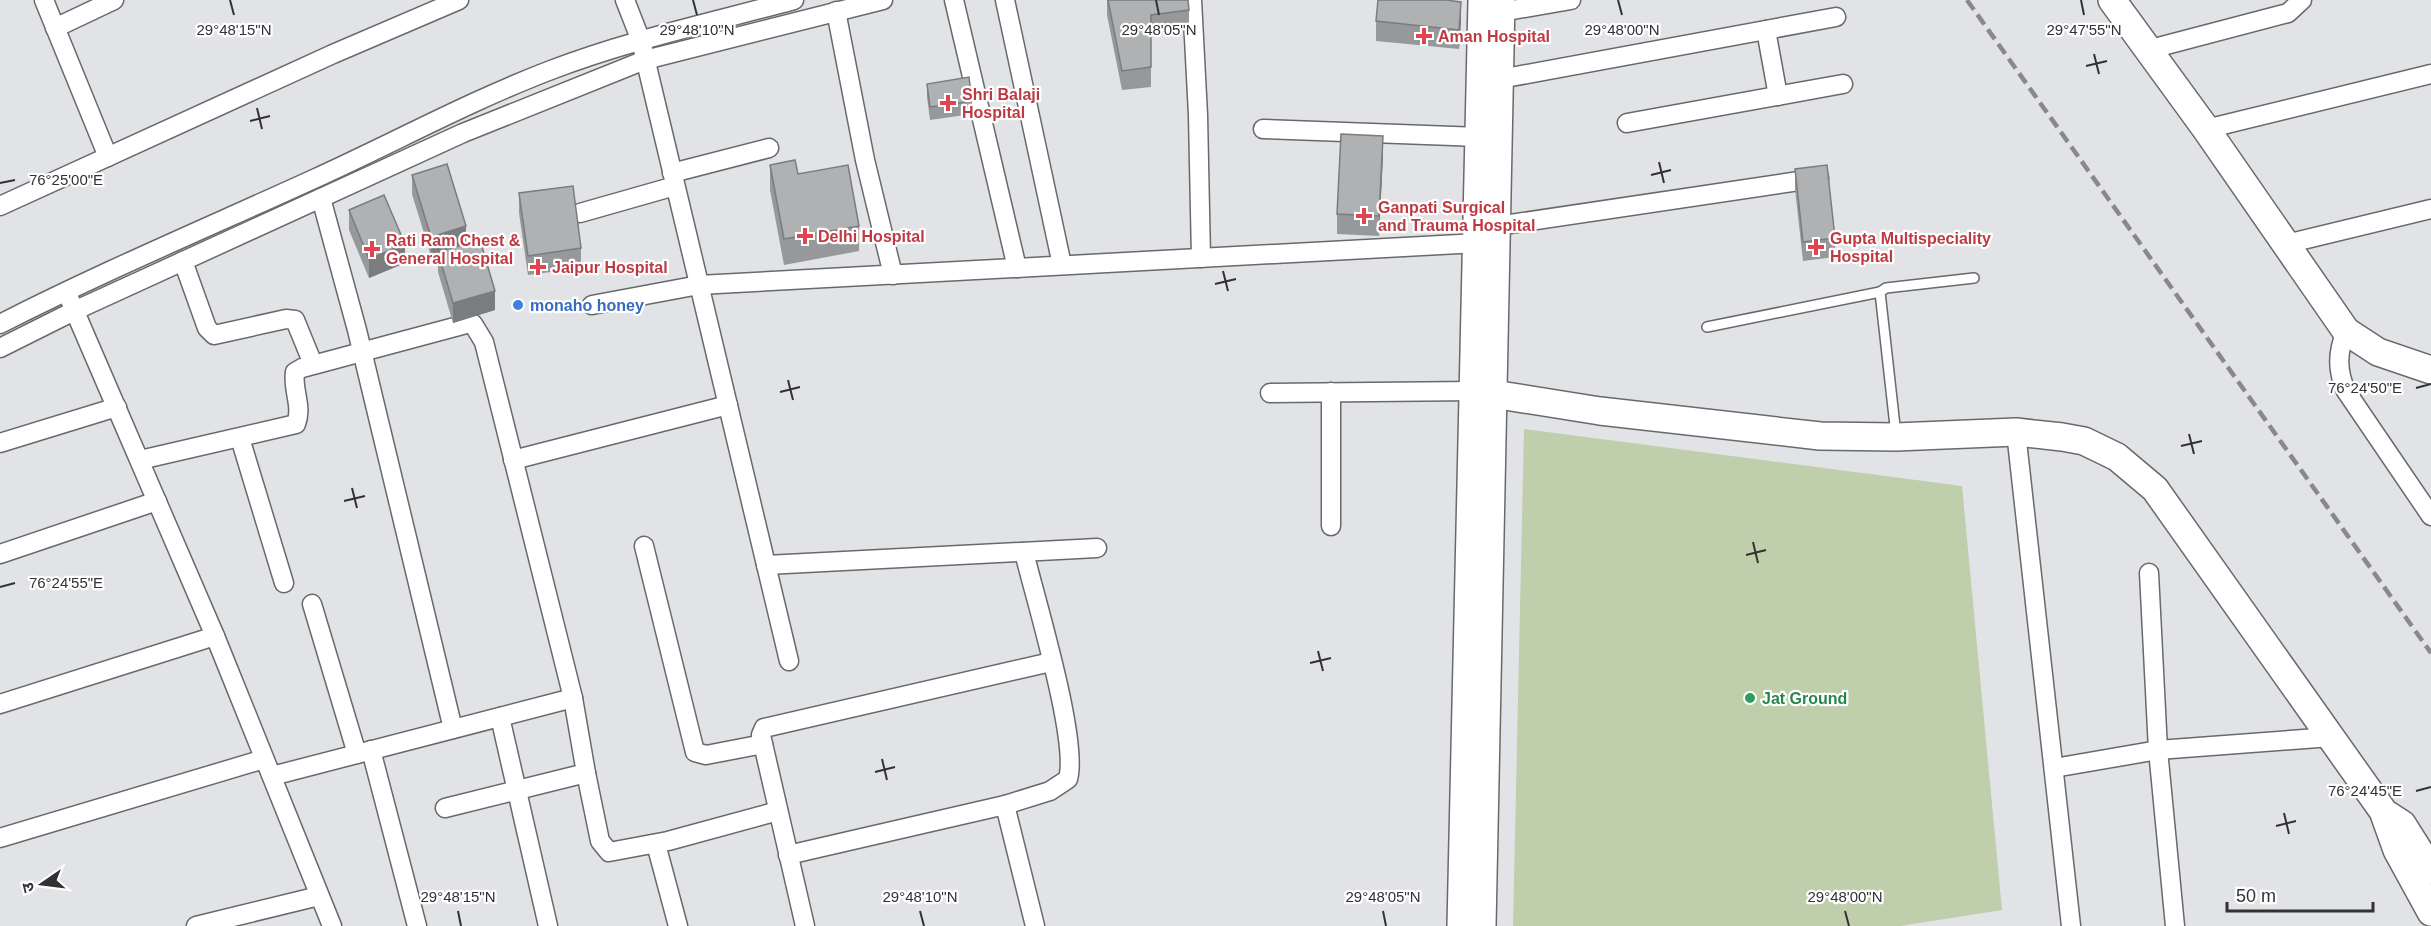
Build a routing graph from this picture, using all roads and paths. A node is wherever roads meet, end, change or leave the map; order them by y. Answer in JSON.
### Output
{"nodes":[{"id":1,"x":44,"y":0,"type":"edge"},
{"id":2,"x":114,"y":0,"type":"edge"},
{"id":3,"x":459,"y":0,"type":"edge"},
{"id":4,"x":625,"y":0,"type":"edge"},
{"id":5,"x":793,"y":0,"type":"edge"},
{"id":6,"x":883,"y":0,"type":"edge"},
{"id":7,"x":954,"y":0,"type":"edge"},
{"id":8,"x":1005,"y":0,"type":"edge"},
{"id":9,"x":1192,"y":0,"type":"edge"},
{"id":10,"x":1570,"y":0,"type":"edge"},
{"id":11,"x":2112,"y":0,"type":"edge"},
{"id":12,"x":2302,"y":0,"type":"edge"},
{"id":13,"x":1495,"y":4,"type":"edge"},
{"id":14,"x":426,"y":6,"type":"edge"},
{"id":15,"x":836,"y":11,"type":"junction"},
{"id":16,"x":1836,"y":17,"type":"dead end"},
{"id":17,"x":798,"y":21,"type":"junction"},
{"id":18,"x":55,"y":28,"type":"junction"},
{"id":19,"x":1766,"y":30,"type":"junction"},
{"id":20,"x":641,"y":41,"type":"junction"},
{"id":21,"x":2147,"y":50,"type":"junction"},
{"id":22,"x":645,"y":60,"type":"junction"},
{"id":23,"x":2431,"y":74,"type":"edge"},
{"id":24,"x":1500,"y":79,"type":"junction"},
{"id":25,"x":1843,"y":84,"type":"dead end"},
{"id":26,"x":1778,"y":96,"type":"junction"},
{"id":27,"x":1627,"y":123,"type":"dead end"},
{"id":28,"x":1263,"y":129,"type":"dead end"},
{"id":29,"x":2206,"y":129,"type":"junction"},
{"id":30,"x":1480,"y":137,"type":"junction"},
{"id":31,"x":770,"y":148,"type":"dead end"},
{"id":32,"x":108,"y":157,"type":"junction"},
{"id":33,"x":1820,"y":178,"type":"edge"},
{"id":34,"x":674,"y":179,"type":"junction"},
{"id":35,"x":321,"y":198,"type":"junction"},
{"id":36,"x":0,"y":206,"type":"edge"},
{"id":37,"x":2431,"y":209,"type":"edge"},
{"id":38,"x":580,"y":213,"type":"dead end"},
{"id":39,"x":1487,"y":235,"type":"junction"},
{"id":40,"x":2286,"y":244,"type":"junction"},
{"id":41,"x":1201,"y":258,"type":"junction"},
{"id":42,"x":183,"y":261,"type":"junction"},
{"id":43,"x":1062,"y":265,"type":"junction"},
{"id":44,"x":1017,"y":268,"type":"junction"},
{"id":45,"x":893,"y":275,"type":"junction"},
{"id":46,"x":1974,"y":278,"type":"dead end"},
{"id":47,"x":699,"y":285,"type":"junction"},
{"id":48,"x":66,"y":291,"type":"junction"},
{"id":49,"x":1880,"y":292,"type":"junction"},
{"id":50,"x":592,"y":305,"type":"dead end"},
{"id":51,"x":74,"y":311,"type":"junction"},
{"id":52,"x":0,"y":324,"type":"edge"},
{"id":53,"x":1707,"y":327,"type":"dead end"},
{"id":54,"x":2346,"y":331,"type":"junction"},
{"id":55,"x":0,"y":348,"type":"edge"},
{"id":56,"x":361,"y":353,"type":"junction"},
{"id":57,"x":313,"y":364,"type":"junction"},
{"id":58,"x":2431,"y":370,"type":"edge"},
{"id":59,"x":1330,"y":392,"type":"junction"},
{"id":60,"x":1484,"y":392,"type":"junction"},
{"id":61,"x":1270,"y":393,"type":"dead end"},
{"id":62,"x":728,"y":405,"type":"junction"},
{"id":63,"x":117,"y":407,"type":"junction"},
{"id":64,"x":2016,"y":432,"type":"junction"},
{"id":65,"x":1896,"y":437,"type":"junction"},
{"id":66,"x":240,"y":438,"type":"junction"},
{"id":67,"x":0,"y":443,"type":"edge"},
{"id":68,"x":513,"y":459,"type":"junction"},
{"id":69,"x":140,"y":460,"type":"junction"},
{"id":70,"x":157,"y":501,"type":"junction"},
{"id":71,"x":2431,"y":516,"type":"edge"},
{"id":72,"x":1331,"y":526,"type":"dead end"},
{"id":73,"x":644,"y":546,"type":"dead end"},
{"id":74,"x":1097,"y":549,"type":"dead end"},
{"id":75,"x":1024,"y":552,"type":"junction"},
{"id":76,"x":0,"y":554,"type":"edge"},
{"id":77,"x":766,"y":565,"type":"junction"},
{"id":78,"x":2150,"y":573,"type":"dead end"},
{"id":79,"x":284,"y":583,"type":"dead end"},
{"id":80,"x":312,"y":604,"type":"dead end"},
{"id":81,"x":215,"y":636,"type":"junction"},
{"id":82,"x":1478,"y":645,"type":"junction"},
{"id":83,"x":789,"y":661,"type":"dead end"},
{"id":84,"x":1051,"y":662,"type":"junction"},
{"id":85,"x":573,"y":698,"type":"junction"},
{"id":86,"x":0,"y":704,"type":"edge"},
{"id":87,"x":500,"y":717,"type":"junction"},
{"id":88,"x":453,"y":729,"type":"junction"},
{"id":89,"x":2331,"y":737,"type":"junction"},
{"id":90,"x":763,"y":744,"type":"junction"},
{"id":91,"x":2158,"y":750,"type":"junction"},
{"id":92,"x":364,"y":752,"type":"junction"},
{"id":93,"x":264,"y":759,"type":"junction"},
{"id":94,"x":2054,"y":768,"type":"junction"},
{"id":95,"x":586,"y":773,"type":"junction"},
{"id":96,"x":272,"y":776,"type":"junction"},
{"id":97,"x":517,"y":791,"type":"junction"},
{"id":98,"x":1005,"y":805,"type":"junction"},
{"id":99,"x":445,"y":808,"type":"dead end"},
{"id":100,"x":2383,"y":811,"type":"junction"},
{"id":101,"x":778,"y":812,"type":"junction"},
{"id":102,"x":0,"y":838,"type":"edge"},
{"id":103,"x":656,"y":844,"type":"junction"},
{"id":104,"x":788,"y":855,"type":"junction"},
{"id":105,"x":2431,"y":870,"type":"edge"},
{"id":106,"x":319,"y":896,"type":"junction"},
{"id":107,"x":2431,"y":912,"type":"edge"},
{"id":108,"x":243,"y":920,"type":"edge"},
{"id":109,"x":196,"y":926,"type":"edge"},
{"id":110,"x":332,"y":926,"type":"edge"},
{"id":111,"x":417,"y":926,"type":"edge"},
{"id":112,"x":548,"y":926,"type":"edge"},
{"id":113,"x":678,"y":926,"type":"edge"},
{"id":114,"x":805,"y":926,"type":"edge"},
{"id":115,"x":1035,"y":926,"type":"edge"},
{"id":116,"x":1461,"y":926,"type":"edge"},
{"id":117,"x":1482,"y":926,"type":"edge"},
{"id":118,"x":2071,"y":926,"type":"edge"},
{"id":119,"x":2175,"y":926,"type":"edge"}],
"edges":[{"from":1,"to":18,"type":"street"},
{"from":2,"to":18,"type":"street"},
{"from":3,"to":14,"type":"street"},
{"from":4,"to":20,"type":"street"},
{"from":5,"to":17,"type":"lane"},
{"from":5,"to":20,"type":"street"},
{"from":6,"to":15,"type":"street"},
{"from":7,"to":44,"type":"street"},
{"from":8,"to":43,"type":"street"},
{"from":9,"to":41,"type":"street"},
{"from":10,"to":13,"type":"street"},
{"from":11,"to":21,"type":"main road"},
{"from":12,"to":21,"type":"street"},
{"from":13,"to":24,"type":"main road"},
{"from":13,"to":30,"type":"main road"},
{"from":14,"to":32,"type":"street"},
{"from":15,"to":17,"type":"street"},
{"from":15,"to":45,"type":"street"},
{"from":16,"to":19,"type":"street"},
{"from":17,"to":22,"type":"street"},
{"from":18,"to":32,"type":"street"},
{"from":19,"to":24,"type":"street"},
{"from":19,"to":26,"type":"street"},
{"from":20,"to":22,"type":"street"},
{"from":20,"to":48,"type":"street"},
{"from":21,"to":29,"type":"main road"},
{"from":22,"to":34,"type":"street"},
{"from":22,"to":35,"type":"street"},
{"from":23,"to":29,"type":"street"},
{"from":24,"to":39,"type":"main road"},
{"from":25,"to":26,"type":"street"},
{"from":26,"to":27,"type":"street"},
{"from":28,"to":30,"type":"street"},
{"from":29,"to":40,"type":"main road"},
{"from":30,"to":39,"type":"main road"},
{"from":31,"to":34,"type":"street"},
{"from":32,"to":36,"type":"street"},
{"from":33,"to":39,"type":"street"},
{"from":34,"to":38,"type":"street"},
{"from":34,"to":47,"type":"street"},
{"from":35,"to":42,"type":"street"},
{"from":35,"to":56,"type":"street"},
{"from":37,"to":40,"type":"street"},
{"from":39,"to":41,"type":"street"},
{"from":39,"to":60,"type":"main road"},
{"from":40,"to":54,"type":"main road"},
{"from":41,"to":43,"type":"street"},
{"from":42,"to":51,"type":"street"},
{"from":42,"to":57,"type":"street"},
{"from":43,"to":44,"type":"street"},
{"from":44,"to":45,"type":"street"},
{"from":45,"to":47,"type":"street"},
{"from":46,"to":49,"type":"lane"},
{"from":47,"to":50,"type":"street"},
{"from":47,"to":62,"type":"street"},
{"from":48,"to":51,"type":"street"},
{"from":48,"to":52,"type":"street"},
{"from":49,"to":53,"type":"lane"},
{"from":49,"to":65,"type":"lane"},
{"from":51,"to":55,"type":"street"},
{"from":51,"to":63,"type":"street"},
{"from":54,"to":58,"type":"main road"},
{"from":54,"to":71,"type":"street"},
{"from":56,"to":57,"type":"street"},
{"from":56,"to":68,"type":"street"},
{"from":56,"to":88,"type":"street"},
{"from":57,"to":66,"type":"street"},
{"from":59,"to":60,"type":"street"},
{"from":59,"to":61,"type":"street"},
{"from":59,"to":72,"type":"street"},
{"from":60,"to":65,"type":"main road"},
{"from":60,"to":82,"type":"main road"},
{"from":62,"to":68,"type":"street"},
{"from":62,"to":77,"type":"street"},
{"from":63,"to":67,"type":"street"},
{"from":63,"to":69,"type":"street"},
{"from":64,"to":65,"type":"main road"},
{"from":64,"to":89,"type":"main road"},
{"from":64,"to":94,"type":"street"},
{"from":66,"to":69,"type":"street"},
{"from":66,"to":79,"type":"street"},
{"from":68,"to":85,"type":"street"},
{"from":69,"to":70,"type":"street"},
{"from":70,"to":76,"type":"street"},
{"from":70,"to":81,"type":"street"},
{"from":73,"to":90,"type":"street"},
{"from":74,"to":75,"type":"street"},
{"from":75,"to":77,"type":"street"},
{"from":75,"to":84,"type":"street"},
{"from":77,"to":83,"type":"street"},
{"from":78,"to":91,"type":"street"},
{"from":80,"to":92,"type":"street"},
{"from":81,"to":86,"type":"street"},
{"from":81,"to":93,"type":"street"},
{"from":82,"to":116,"type":"main road"},
{"from":82,"to":117,"type":"main road"},
{"from":84,"to":90,"type":"street"},
{"from":84,"to":98,"type":"street"},
{"from":85,"to":87,"type":"street"},
{"from":85,"to":95,"type":"street"},
{"from":87,"to":88,"type":"street"},
{"from":87,"to":97,"type":"street"},
{"from":88,"to":92,"type":"street"},
{"from":89,"to":91,"type":"street"},
{"from":89,"to":100,"type":"main road"},
{"from":90,"to":101,"type":"street"},
{"from":91,"to":94,"type":"street"},
{"from":91,"to":119,"type":"street"},
{"from":92,"to":96,"type":"street"},
{"from":92,"to":111,"type":"street"},
{"from":93,"to":96,"type":"street"},
{"from":93,"to":102,"type":"street"},
{"from":94,"to":118,"type":"street"},
{"from":95,"to":97,"type":"street"},
{"from":95,"to":103,"type":"street"},
{"from":96,"to":106,"type":"street"},
{"from":97,"to":99,"type":"street"},
{"from":97,"to":112,"type":"street"},
{"from":98,"to":104,"type":"street"},
{"from":98,"to":115,"type":"street"},
{"from":100,"to":105,"type":"main road"},
{"from":100,"to":107,"type":"main road"},
{"from":101,"to":103,"type":"street"},
{"from":101,"to":104,"type":"street"},
{"from":103,"to":113,"type":"street"},
{"from":104,"to":114,"type":"street"},
{"from":106,"to":108,"type":"street"},
{"from":106,"to":110,"type":"street"},
{"from":108,"to":109,"type":"street"}]}
